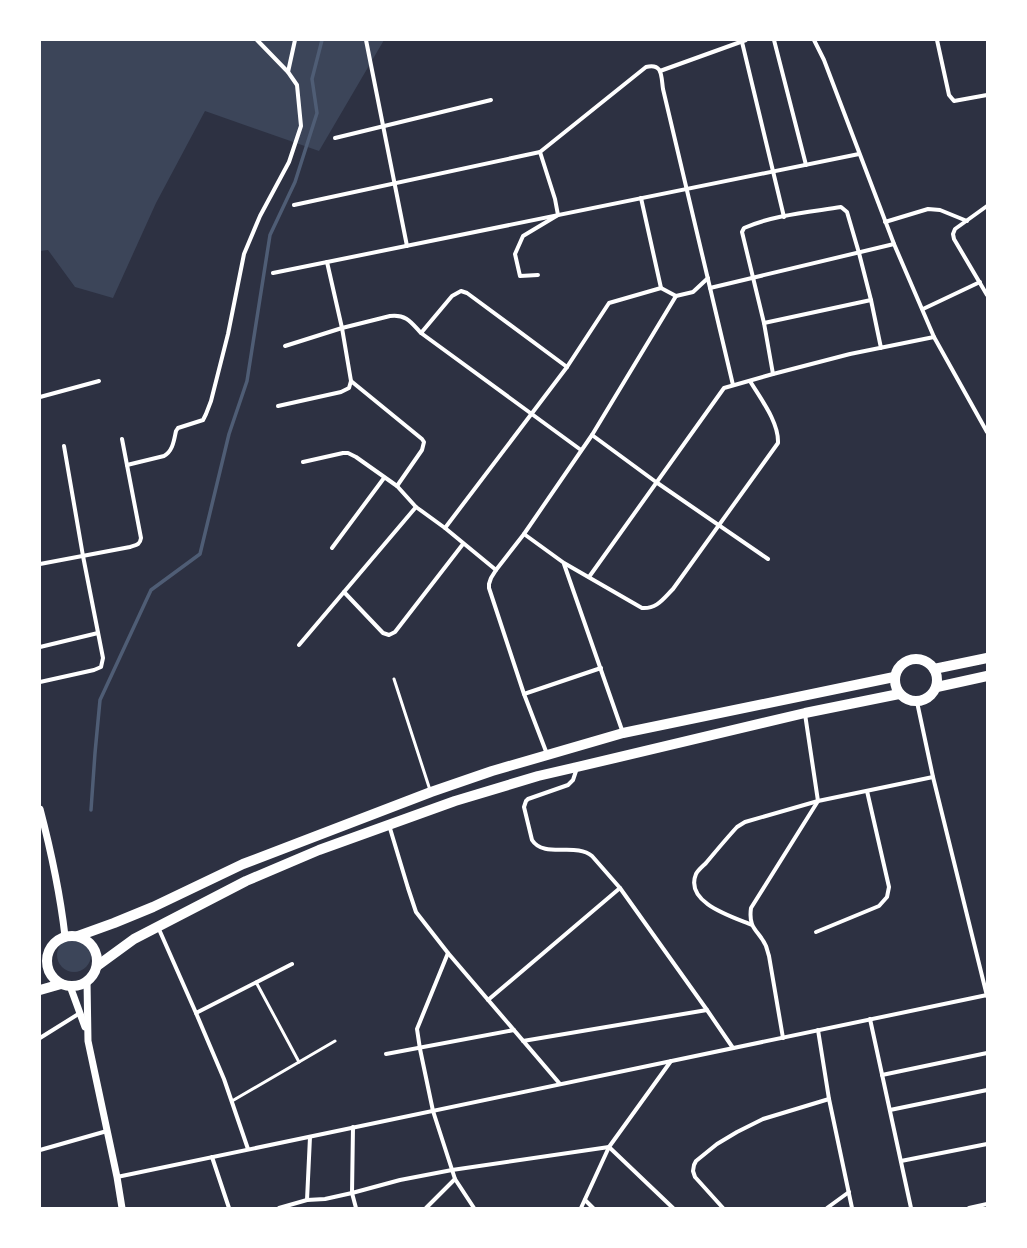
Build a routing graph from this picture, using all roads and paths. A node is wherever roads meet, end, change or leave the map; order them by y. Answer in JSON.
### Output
{"nodes":[{"id":1,"x":257,"y":40,"type":"edge"},
{"id":2,"x":295,"y":40,"type":"edge"},
{"id":3,"x":366,"y":40,"type":"edge"},
{"id":4,"x":774,"y":40,"type":"edge"},
{"id":5,"x":814,"y":40,"type":"edge"},
{"id":6,"x":937,"y":40,"type":"edge"},
{"id":7,"x":744,"y":41,"type":"edge"},
{"id":8,"x":660,"y":71,"type":"junction"},
{"id":9,"x":288,"y":72,"type":"junction"},
{"id":10,"x":987,"y":95,"type":"edge"},
{"id":11,"x":491,"y":100,"type":"dead end"},
{"id":12,"x":383,"y":127,"type":"junction"},
{"id":13,"x":335,"y":138,"type":"dead end"},
{"id":14,"x":540,"y":152,"type":"junction"},
{"id":15,"x":859,"y":154,"type":"junction"},
{"id":16,"x":806,"y":165,"type":"junction"},
{"id":17,"x":774,"y":172,"type":"junction"},
{"id":18,"x":394,"y":183,"type":"junction"},
{"id":19,"x":687,"y":189,"type":"junction"},
{"id":20,"x":641,"y":198,"type":"junction"},
{"id":21,"x":294,"y":205,"type":"dead end"},
{"id":22,"x":987,"y":206,"type":"edge"},
{"id":23,"x":558,"y":215,"type":"junction"},
{"id":24,"x":784,"y":216,"type":"junction"},
{"id":25,"x":967,"y":221,"type":"junction"},
{"id":26,"x":885,"y":222,"type":"junction"},
{"id":27,"x":894,"y":244,"type":"junction"},
{"id":28,"x":407,"y":246,"type":"junction"},
{"id":29,"x":859,"y":253,"type":"junction"},
{"id":30,"x":327,"y":262,"type":"junction"},
{"id":31,"x":273,"y":273,"type":"dead end"},
{"id":32,"x":538,"y":275,"type":"dead end"},
{"id":33,"x":708,"y":278,"type":"junction"},
{"id":34,"x":753,"y":278,"type":"junction"},
{"id":35,"x":980,"y":282,"type":"junction"},
{"id":36,"x":661,"y":288,"type":"junction"},
{"id":37,"x":710,"y":288,"type":"junction"},
{"id":38,"x":987,"y":295,"type":"edge"},
{"id":39,"x":676,"y":296,"type":"junction"},
{"id":40,"x":871,"y":300,"type":"junction"},
{"id":41,"x":923,"y":309,"type":"junction"},
{"id":42,"x":764,"y":323,"type":"junction"},
{"id":43,"x":342,"y":328,"type":"junction"},
{"id":44,"x":421,"y":333,"type":"junction"},
{"id":45,"x":934,"y":337,"type":"junction"},
{"id":46,"x":285,"y":346,"type":"dead end"},
{"id":47,"x":880,"y":348,"type":"junction"},
{"id":48,"x":566,"y":367,"type":"junction"},
{"id":49,"x":773,"y":374,"type":"junction"},
{"id":50,"x":98,"y":381,"type":"dead end"},
{"id":51,"x":351,"y":381,"type":"junction"},
{"id":52,"x":750,"y":381,"type":"junction"},
{"id":53,"x":733,"y":385,"type":"junction"},
{"id":54,"x":40,"y":397,"type":"edge"},
{"id":55,"x":278,"y":406,"type":"dead end"},
{"id":56,"x":532,"y":414,"type":"junction"},
{"id":57,"x":987,"y":432,"type":"edge"},
{"id":58,"x":592,"y":435,"type":"junction"},
{"id":59,"x":122,"y":439,"type":"dead end"},
{"id":60,"x":64,"y":446,"type":"dead end"},
{"id":61,"x":581,"y":450,"type":"junction"},
{"id":62,"x":303,"y":462,"type":"dead end"},
{"id":63,"x":127,"y":465,"type":"junction"},
{"id":64,"x":384,"y":478,"type":"junction"},
{"id":65,"x":656,"y":482,"type":"junction"},
{"id":66,"x":397,"y":486,"type":"junction"},
{"id":67,"x":416,"y":507,"type":"junction"},
{"id":68,"x":719,"y":525,"type":"junction"},
{"id":69,"x":444,"y":528,"type":"junction"},
{"id":70,"x":524,"y":534,"type":"junction"},
{"id":71,"x":463,"y":544,"type":"junction"},
{"id":72,"x":332,"y":548,"type":"dead end"},
{"id":73,"x":83,"y":556,"type":"junction"},
{"id":74,"x":768,"y":559,"type":"dead end"},
{"id":75,"x":564,"y":563,"type":"junction"},
{"id":76,"x":40,"y":564,"type":"edge"},
{"id":77,"x":496,"y":570,"type":"junction"},
{"id":78,"x":589,"y":577,"type":"junction"},
{"id":79,"x":344,"y":592,"type":"junction"},
{"id":80,"x":98,"y":632,"type":"junction"},
{"id":81,"x":299,"y":645,"type":"dead end"},
{"id":82,"x":40,"y":647,"type":"edge"},
{"id":83,"x":987,"y":658,"type":"edge"},
{"id":84,"x":601,"y":668,"type":"junction"},
{"id":85,"x":934,"y":669,"type":"junction"},
{"id":86,"x":987,"y":676,"type":"edge"},
{"id":87,"x":894,"y":677,"type":"junction"},
{"id":88,"x":394,"y":679,"type":"dead end"},
{"id":89,"x":40,"y":682,"type":"edge"},
{"id":90,"x":936,"y":687,"type":"junction"},
{"id":91,"x":524,"y":694,"type":"junction"},
{"id":92,"x":899,"y":694,"type":"junction"},
{"id":93,"x":917,"y":702,"type":"junction"},
{"id":94,"x":805,"y":713,"type":"junction"},
{"id":95,"x":623,"y":733,"type":"junction"},
{"id":96,"x":547,"y":755,"type":"junction"},
{"id":97,"x":577,"y":767,"type":"junction"},
{"id":98,"x":933,"y":777,"type":"junction"},
{"id":99,"x":867,"y":790,"type":"junction"},
{"id":100,"x":431,"y":792,"type":"junction"},
{"id":101,"x":818,"y":800,"type":"junction"},
{"id":102,"x":40,"y":809,"type":"edge"},
{"id":103,"x":390,"y":825,"type":"junction"},
{"id":104,"x":47,"y":834,"type":"junction"},
{"id":105,"x":40,"y":838,"type":"edge"},
{"id":106,"x":620,"y":888,"type":"junction"},
{"id":107,"x":752,"y":925,"type":"junction"},
{"id":108,"x":158,"y":927,"type":"junction"},
{"id":109,"x":816,"y":932,"type":"dead end"},
{"id":110,"x":65,"y":936,"type":"junction"},
{"id":111,"x":78,"y":936,"type":"junction"},
{"id":112,"x":448,"y":953,"type":"junction"},
{"id":113,"x":43,"y":959,"type":"edge"},
{"id":114,"x":292,"y":964,"type":"dead end"},
{"id":115,"x":97,"y":966,"type":"junction"},
{"id":116,"x":87,"y":981,"type":"junction"},
{"id":117,"x":256,"y":982,"type":"junction"},
{"id":118,"x":65,"y":985,"type":"junction"},
{"id":119,"x":40,"y":990,"type":"edge"},
{"id":120,"x":987,"y":995,"type":"edge"},
{"id":121,"x":488,"y":1000,"type":"junction"},
{"id":122,"x":706,"y":1010,"type":"junction"},
{"id":123,"x":80,"y":1013,"type":"junction"},
{"id":124,"x":196,"y":1013,"type":"junction"},
{"id":125,"x":870,"y":1019,"type":"junction"},
{"id":126,"x":514,"y":1030,"type":"junction"},
{"id":127,"x":818,"y":1030,"type":"junction"},
{"id":128,"x":87,"y":1032,"type":"junction"},
{"id":129,"x":40,"y":1038,"type":"edge"},
{"id":130,"x":783,"y":1038,"type":"junction"},
{"id":131,"x":335,"y":1041,"type":"dead end"},
{"id":132,"x":523,"y":1041,"type":"junction"},
{"id":133,"x":733,"y":1048,"type":"junction"},
{"id":134,"x":420,"y":1049,"type":"junction"},
{"id":135,"x":987,"y":1053,"type":"edge"},
{"id":136,"x":386,"y":1054,"type":"dead end"},
{"id":137,"x":671,"y":1061,"type":"junction"},
{"id":138,"x":299,"y":1062,"type":"junction"},
{"id":139,"x":882,"y":1075,"type":"junction"},
{"id":140,"x":560,"y":1084,"type":"junction"},
{"id":141,"x":987,"y":1090,"type":"edge"},
{"id":142,"x":829,"y":1099,"type":"junction"},
{"id":143,"x":232,"y":1101,"type":"junction"},
{"id":144,"x":890,"y":1110,"type":"junction"},
{"id":145,"x":433,"y":1111,"type":"junction"},
{"id":146,"x":353,"y":1128,"type":"junction"},
{"id":147,"x":107,"y":1131,"type":"junction"},
{"id":148,"x":310,"y":1136,"type":"junction"},
{"id":149,"x":987,"y":1144,"type":"edge"},
{"id":150,"x":609,"y":1147,"type":"junction"},
{"id":151,"x":248,"y":1149,"type":"junction"},
{"id":152,"x":40,"y":1150,"type":"edge"},
{"id":153,"x":212,"y":1157,"type":"junction"},
{"id":154,"x":901,"y":1161,"type":"junction"},
{"id":155,"x":452,"y":1170,"type":"junction"},
{"id":156,"x":117,"y":1177,"type":"junction"},
{"id":157,"x":455,"y":1179,"type":"junction"},
{"id":158,"x":849,"y":1192,"type":"junction"},
{"id":159,"x":352,"y":1194,"type":"junction"},
{"id":160,"x":307,"y":1200,"type":"junction"},
{"id":161,"x":584,"y":1200,"type":"junction"},
{"id":162,"x":987,"y":1204,"type":"edge"},
{"id":163,"x":122,"y":1208,"type":"edge"},
{"id":164,"x":229,"y":1208,"type":"edge"},
{"id":165,"x":279,"y":1208,"type":"edge"},
{"id":166,"x":356,"y":1208,"type":"edge"},
{"id":167,"x":426,"y":1208,"type":"edge"},
{"id":168,"x":474,"y":1208,"type":"edge"},
{"id":169,"x":581,"y":1208,"type":"edge"},
{"id":170,"x":592,"y":1208,"type":"edge"},
{"id":171,"x":673,"y":1208,"type":"edge"},
{"id":172,"x":723,"y":1208,"type":"edge"},
{"id":173,"x":827,"y":1208,"type":"edge"},
{"id":174,"x":852,"y":1208,"type":"edge"},
{"id":175,"x":911,"y":1208,"type":"edge"},
{"id":176,"x":969,"y":1208,"type":"edge"}],
"edges":[{"from":1,"to":9,"type":"street"},
{"from":2,"to":9,"type":"street"},
{"from":3,"to":12,"type":"street"},
{"from":4,"to":16,"type":"street"},
{"from":5,"to":15,"type":"street"},
{"from":6,"to":10,"type":"street"},
{"from":7,"to":8,"type":"street"},
{"from":7,"to":17,"type":"street"},
{"from":8,"to":14,"type":"street"},
{"from":8,"to":19,"type":"street"},
{"from":9,"to":63,"type":"street"},
{"from":11,"to":12,"type":"street"},
{"from":12,"to":13,"type":"street"},
{"from":12,"to":18,"type":"street"},
{"from":14,"to":18,"type":"street"},
{"from":14,"to":23,"type":"street"},
{"from":15,"to":16,"type":"street"},
{"from":15,"to":26,"type":"street"},
{"from":16,"to":17,"type":"street"},
{"from":17,"to":19,"type":"street"},
{"from":17,"to":24,"type":"street"},
{"from":18,"to":21,"type":"street"},
{"from":18,"to":28,"type":"street"},
{"from":19,"to":20,"type":"street"},
{"from":19,"to":33,"type":"street"},
{"from":20,"to":23,"type":"street"},
{"from":20,"to":36,"type":"street"},
{"from":22,"to":25,"type":"street"},
{"from":23,"to":28,"type":"street"},
{"from":23,"to":32,"type":"street"},
{"from":24,"to":29,"type":"street"},
{"from":24,"to":34,"type":"street"},
{"from":25,"to":26,"type":"street"},
{"from":25,"to":35,"type":"street"},
{"from":26,"to":27,"type":"street"},
{"from":27,"to":29,"type":"street"},
{"from":27,"to":41,"type":"street"},
{"from":28,"to":30,"type":"street"},
{"from":29,"to":34,"type":"street"},
{"from":29,"to":40,"type":"street"},
{"from":30,"to":31,"type":"street"},
{"from":30,"to":43,"type":"street"},
{"from":33,"to":37,"type":"street"},
{"from":33,"to":39,"type":"street"},
{"from":34,"to":37,"type":"street"},
{"from":34,"to":42,"type":"street"},
{"from":35,"to":38,"type":"street"},
{"from":35,"to":41,"type":"street"},
{"from":36,"to":39,"type":"street"},
{"from":36,"to":48,"type":"street"},
{"from":37,"to":53,"type":"street"},
{"from":39,"to":58,"type":"street"},
{"from":40,"to":42,"type":"street"},
{"from":40,"to":47,"type":"street"},
{"from":41,"to":45,"type":"street"},
{"from":42,"to":49,"type":"street"},
{"from":43,"to":44,"type":"street"},
{"from":43,"to":46,"type":"street"},
{"from":43,"to":51,"type":"street"},
{"from":44,"to":48,"type":"street"},
{"from":44,"to":56,"type":"street"},
{"from":45,"to":47,"type":"street"},
{"from":45,"to":57,"type":"street"},
{"from":47,"to":49,"type":"street"},
{"from":48,"to":56,"type":"street"},
{"from":49,"to":52,"type":"street"},
{"from":50,"to":54,"type":"street"},
{"from":51,"to":55,"type":"street"},
{"from":51,"to":66,"type":"street"},
{"from":52,"to":53,"type":"street"},
{"from":52,"to":68,"type":"street"},
{"from":53,"to":65,"type":"street"},
{"from":56,"to":61,"type":"street"},
{"from":56,"to":69,"type":"street"},
{"from":58,"to":61,"type":"street"},
{"from":58,"to":65,"type":"street"},
{"from":59,"to":63,"type":"street"},
{"from":60,"to":73,"type":"street"},
{"from":61,"to":70,"type":"street"},
{"from":62,"to":64,"type":"street"},
{"from":63,"to":73,"type":"street"},
{"from":64,"to":66,"type":"street"},
{"from":64,"to":72,"type":"street"},
{"from":65,"to":68,"type":"street"},
{"from":65,"to":78,"type":"street"},
{"from":66,"to":67,"type":"street"},
{"from":67,"to":69,"type":"street"},
{"from":67,"to":79,"type":"street"},
{"from":68,"to":74,"type":"street"},
{"from":68,"to":78,"type":"street"},
{"from":69,"to":71,"type":"street"},
{"from":70,"to":75,"type":"street"},
{"from":70,"to":77,"type":"street"},
{"from":71,"to":77,"type":"street"},
{"from":71,"to":79,"type":"street"},
{"from":73,"to":76,"type":"street"},
{"from":73,"to":80,"type":"street"},
{"from":75,"to":78,"type":"street"},
{"from":75,"to":84,"type":"street"},
{"from":77,"to":91,"type":"street"},
{"from":79,"to":81,"type":"street"},
{"from":80,"to":82,"type":"street"},
{"from":80,"to":89,"type":"street"},
{"from":83,"to":85,"type":"main road"},
{"from":84,"to":91,"type":"street"},
{"from":84,"to":95,"type":"street"},
{"from":85,"to":87,"type":"main road"},
{"from":85,"to":90,"type":"main road"},
{"from":86,"to":90,"type":"main road"},
{"from":87,"to":92,"type":"main road"},
{"from":87,"to":95,"type":"main road"},
{"from":88,"to":100,"type":"lane"},
{"from":90,"to":93,"type":"main road"},
{"from":91,"to":96,"type":"street"},
{"from":92,"to":93,"type":"main road"},
{"from":92,"to":94,"type":"main road"},
{"from":93,"to":98,"type":"street"},
{"from":94,"to":97,"type":"main road"},
{"from":94,"to":101,"type":"street"},
{"from":95,"to":96,"type":"main road"},
{"from":96,"to":100,"type":"main road"},
{"from":97,"to":103,"type":"main road"},
{"from":97,"to":106,"type":"street"},
{"from":98,"to":99,"type":"street"},
{"from":98,"to":120,"type":"street"},
{"from":99,"to":101,"type":"street"},
{"from":99,"to":109,"type":"street"},
{"from":100,"to":111,"type":"main road"},
{"from":101,"to":107,"type":"street"},
{"from":101,"to":107,"type":"street"},
{"from":102,"to":104,"type":"street"},
{"from":103,"to":108,"type":"main road"},
{"from":103,"to":112,"type":"street"},
{"from":104,"to":105,"type":"street"},
{"from":104,"to":110,"type":"street"},
{"from":106,"to":121,"type":"street"},
{"from":106,"to":122,"type":"street"},
{"from":107,"to":130,"type":"street"},
{"from":108,"to":115,"type":"main road"},
{"from":108,"to":124,"type":"street"},
{"from":110,"to":111,"type":"main road"},
{"from":110,"to":113,"type":"main road"},
{"from":111,"to":115,"type":"main road"},
{"from":112,"to":121,"type":"street"},
{"from":112,"to":134,"type":"street"},
{"from":113,"to":118,"type":"main road"},
{"from":114,"to":117,"type":"street"},
{"from":115,"to":116,"type":"main road"},
{"from":116,"to":118,"type":"main road"},
{"from":116,"to":128,"type":"street"},
{"from":117,"to":124,"type":"street"},
{"from":117,"to":138,"type":"lane"},
{"from":118,"to":119,"type":"main road"},
{"from":118,"to":123,"type":"street"},
{"from":120,"to":125,"type":"street"},
{"from":121,"to":126,"type":"street"},
{"from":122,"to":132,"type":"street"},
{"from":122,"to":133,"type":"street"},
{"from":123,"to":128,"type":"street"},
{"from":123,"to":129,"type":"street"},
{"from":124,"to":143,"type":"street"},
{"from":125,"to":127,"type":"street"},
{"from":125,"to":139,"type":"street"},
{"from":126,"to":132,"type":"street"},
{"from":126,"to":134,"type":"street"},
{"from":127,"to":130,"type":"street"},
{"from":127,"to":142,"type":"street"},
{"from":128,"to":147,"type":"street"},
{"from":130,"to":133,"type":"street"},
{"from":131,"to":138,"type":"lane"},
{"from":132,"to":140,"type":"street"},
{"from":133,"to":137,"type":"street"},
{"from":134,"to":136,"type":"street"},
{"from":134,"to":145,"type":"street"},
{"from":135,"to":139,"type":"street"},
{"from":137,"to":140,"type":"street"},
{"from":137,"to":150,"type":"street"},
{"from":138,"to":143,"type":"lane"},
{"from":139,"to":144,"type":"street"},
{"from":140,"to":145,"type":"street"},
{"from":141,"to":144,"type":"street"},
{"from":142,"to":158,"type":"street"},
{"from":142,"to":172,"type":"street"},
{"from":143,"to":151,"type":"street"},
{"from":144,"to":154,"type":"street"},
{"from":145,"to":146,"type":"street"},
{"from":145,"to":155,"type":"street"},
{"from":146,"to":148,"type":"street"},
{"from":146,"to":159,"type":"street"},
{"from":147,"to":152,"type":"street"},
{"from":147,"to":156,"type":"street"},
{"from":148,"to":151,"type":"street"},
{"from":148,"to":160,"type":"street"},
{"from":149,"to":154,"type":"street"},
{"from":150,"to":155,"type":"street"},
{"from":150,"to":161,"type":"street"},
{"from":150,"to":171,"type":"street"},
{"from":151,"to":153,"type":"street"},
{"from":153,"to":156,"type":"street"},
{"from":153,"to":164,"type":"street"},
{"from":154,"to":175,"type":"street"},
{"from":155,"to":157,"type":"street"},
{"from":155,"to":159,"type":"street"},
{"from":156,"to":163,"type":"street"},
{"from":157,"to":167,"type":"street"},
{"from":157,"to":168,"type":"street"},
{"from":158,"to":173,"type":"street"},
{"from":158,"to":174,"type":"street"},
{"from":159,"to":160,"type":"street"},
{"from":159,"to":166,"type":"street"},
{"from":160,"to":165,"type":"street"},
{"from":161,"to":169,"type":"street"},
{"from":161,"to":170,"type":"street"},
{"from":162,"to":176,"type":"street"}]}
